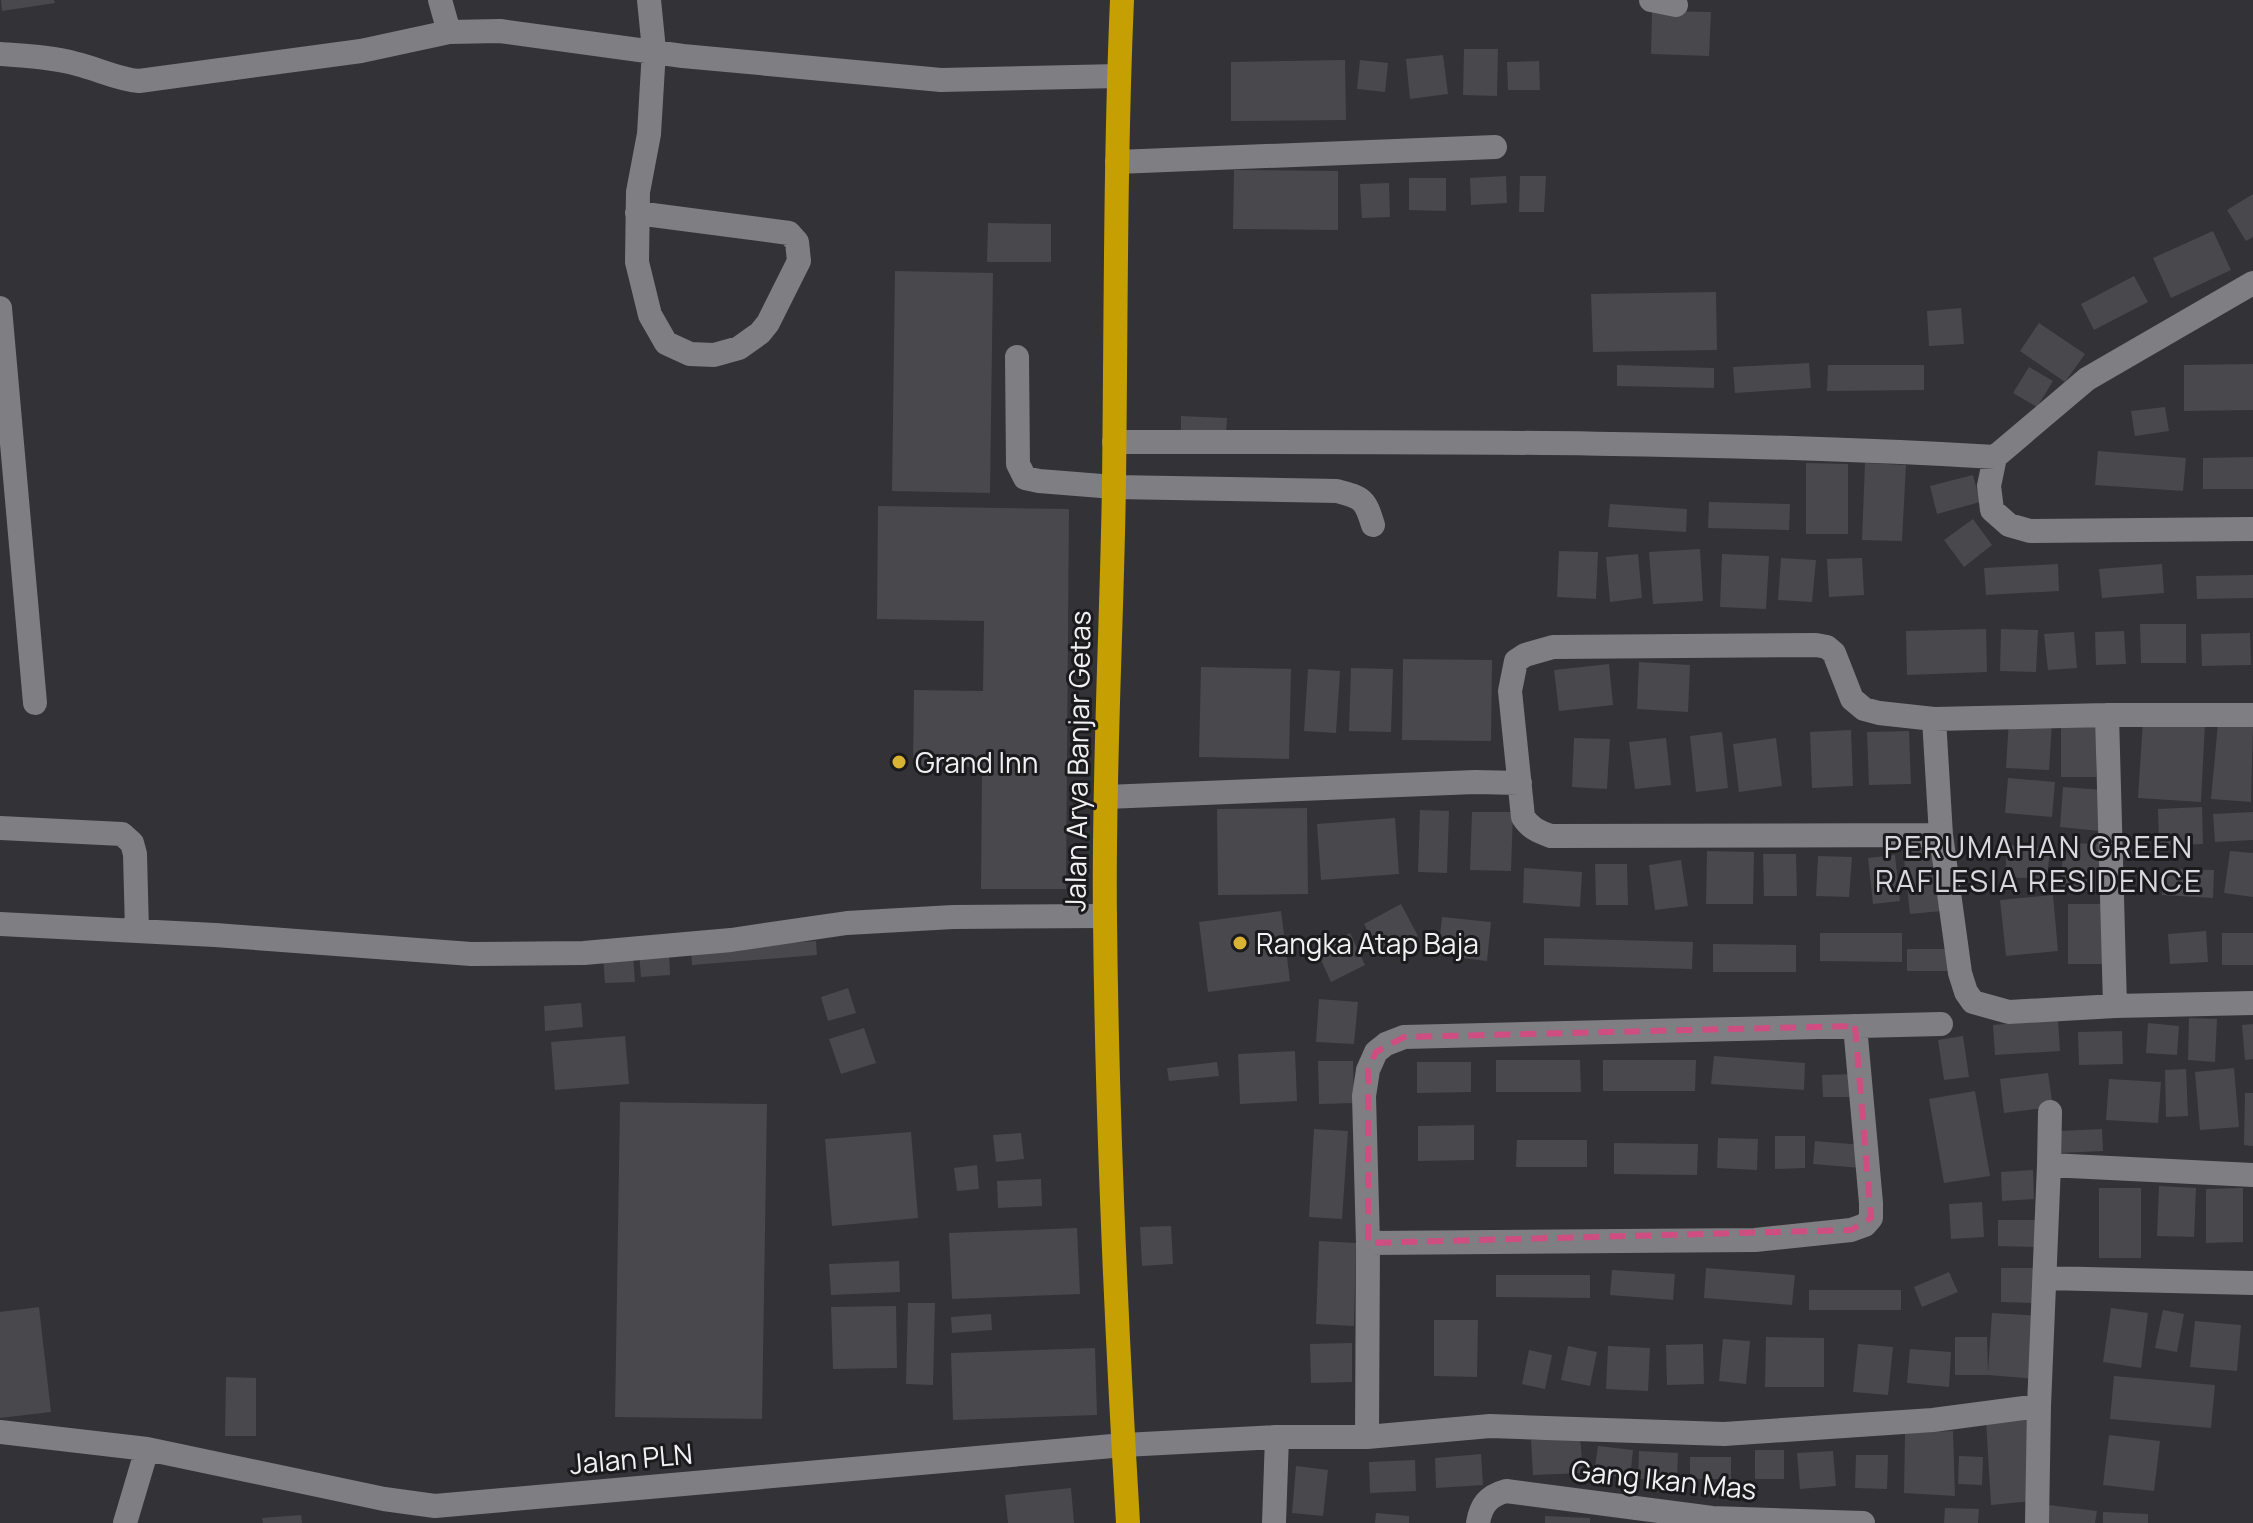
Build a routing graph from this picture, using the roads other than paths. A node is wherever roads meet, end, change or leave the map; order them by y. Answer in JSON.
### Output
{"nodes":[{"id":1,"x":440,"y":0,"type":"edge"},
{"id":2,"x":649,"y":0,"type":"edge"},
{"id":3,"x":1122,"y":0,"type":"edge"},
{"id":4,"x":1651,"y":0,"type":"edge"},
{"id":5,"x":1676,"y":5,"type":"dead end"},
{"id":6,"x":449,"y":32,"type":"junction"},
{"id":7,"x":654,"y":50,"type":"junction"},
{"id":8,"x":0,"y":54,"type":"edge"},
{"id":9,"x":1119,"y":76,"type":"junction"},
{"id":10,"x":1495,"y":147,"type":"dead end"},
{"id":11,"x":1117,"y":162,"type":"junction"},
{"id":12,"x":637,"y":213,"type":"junction"},
{"id":13,"x":2253,"y":283,"type":"edge"},
{"id":14,"x":0,"y":308,"type":"edge"},
{"id":15,"x":1017,"y":357,"type":"dead end"},
{"id":16,"x":1114,"y":442,"type":"junction"},
{"id":17,"x":1995,"y":457,"type":"junction"},
{"id":18,"x":1114,"y":487,"type":"junction"},
{"id":19,"x":1373,"y":525,"type":"dead end"},
{"id":20,"x":2253,"y":529,"type":"edge"},
{"id":21,"x":25,"y":573,"type":"junction"},
{"id":22,"x":0,"y":574,"type":"edge"},
{"id":23,"x":35,"y":703,"type":"dead end"},
{"id":24,"x":2107,"y":715,"type":"junction"},
{"id":25,"x":2253,"y":715,"type":"edge"},
{"id":26,"x":1934,"y":719,"type":"junction"},
{"id":27,"x":1520,"y":783,"type":"junction"},
{"id":28,"x":1106,"y":797,"type":"junction"},
{"id":29,"x":0,"y":828,"type":"edge"},
{"id":30,"x":1941,"y":835,"type":"junction"},
{"id":31,"x":1105,"y":916,"type":"junction"},
{"id":32,"x":0,"y":924,"type":"edge"},
{"id":33,"x":137,"y":931,"type":"junction"},
{"id":34,"x":2253,"y":1003,"type":"edge"},
{"id":35,"x":2115,"y":1006,"type":"junction"},
{"id":36,"x":1941,"y":1024,"type":"dead end"},
{"id":37,"x":1855,"y":1026,"type":"junction"},
{"id":38,"x":2050,"y":1112,"type":"dead end"},
{"id":39,"x":2049,"y":1165,"type":"junction"},
{"id":40,"x":2253,"y":1175,"type":"edge"},
{"id":41,"x":1368,"y":1243,"type":"junction"},
{"id":42,"x":2045,"y":1278,"type":"junction"},
{"id":43,"x":2253,"y":1283,"type":"edge"},
{"id":44,"x":2039,"y":1406,"type":"junction"},
{"id":45,"x":0,"y":1432,"type":"edge"},
{"id":46,"x":1277,"y":1437,"type":"junction"},
{"id":47,"x":1367,"y":1437,"type":"junction"},
{"id":48,"x":1124,"y":1445,"type":"junction"},
{"id":49,"x":147,"y":1449,"type":"junction"},
{"id":50,"x":125,"y":1523,"type":"edge"},
{"id":51,"x":1128,"y":1523,"type":"edge"},
{"id":52,"x":1274,"y":1523,"type":"edge"},
{"id":53,"x":1478,"y":1523,"type":"edge"},
{"id":54,"x":1863,"y":1523,"type":"edge"},
{"id":55,"x":2037,"y":1523,"type":"edge"}],
"edges":[{"from":1,"to":6,"type":"street"},
{"from":2,"to":7,"type":"street"},
{"from":3,"to":9,"type":"highway","name":"Jalan Arya Banjar Getas"},
{"from":4,"to":5,"type":"street"},
{"from":6,"to":7,"type":"street"},
{"from":6,"to":8,"type":"street"},
{"from":7,"to":9,"type":"street"},
{"from":7,"to":12,"type":"street"},
{"from":9,"to":11,"type":"highway","name":"Jalan Arya Banjar Getas"},
{"from":10,"to":11,"type":"street"},
{"from":11,"to":16,"type":"highway","name":"Jalan Arya Banjar Getas"},
{"from":12,"to":12,"type":"street"},
{"from":13,"to":17,"type":"street"},
{"from":14,"to":21,"type":"street"},
{"from":15,"to":18,"type":"street"},
{"from":16,"to":17,"type":"street"},
{"from":16,"to":18,"type":"highway","name":"Jalan Arya Banjar Getas"},
{"from":17,"to":20,"type":"street"},
{"from":18,"to":19,"type":"street"},
{"from":18,"to":28,"type":"highway","name":"Jalan Arya Banjar Getas"},
{"from":21,"to":22,"type":"street"},
{"from":21,"to":23,"type":"street"},
{"from":24,"to":25,"type":"street"},
{"from":24,"to":26,"type":"street"},
{"from":24,"to":35,"type":"street"},
{"from":26,"to":27,"type":"street"},
{"from":26,"to":30,"type":"street"},
{"from":27,"to":28,"type":"street"},
{"from":27,"to":30,"type":"street"},
{"from":28,"to":31,"type":"highway","name":"Jalan Arya Banjar Getas"},
{"from":29,"to":33,"type":"street"},
{"from":30,"to":35,"type":"street"},
{"from":31,"to":33,"type":"street"},
{"from":31,"to":48,"type":"highway","name":"Jalan Arya Banjar Getas"},
{"from":32,"to":33,"type":"street"},
{"from":34,"to":35,"type":"street"},
{"from":36,"to":37,"type":"street"},
{"from":37,"to":41,"type":"street"},
{"from":37,"to":41,"type":"street"},
{"from":38,"to":39,"type":"street"},
{"from":39,"to":40,"type":"street"},
{"from":39,"to":42,"type":"street"},
{"from":41,"to":47,"type":"street"},
{"from":42,"to":43,"type":"street"},
{"from":42,"to":44,"type":"street"},
{"from":44,"to":47,"type":"street","name":"Jalan PLN"},
{"from":44,"to":55,"type":"street"},
{"from":45,"to":49,"type":"street","name":"Jalan PLN"},
{"from":46,"to":47,"type":"street","name":"Jalan PLN"},
{"from":46,"to":48,"type":"street","name":"Jalan PLN"},
{"from":46,"to":52,"type":"street"},
{"from":48,"to":49,"type":"street","name":"Jalan PLN"},
{"from":48,"to":51,"type":"highway","name":"Jalan Arya Banjar Getas"},
{"from":49,"to":50,"type":"street"},
{"from":53,"to":54,"type":"street","name":"Gang Ikan Mas"}]}
